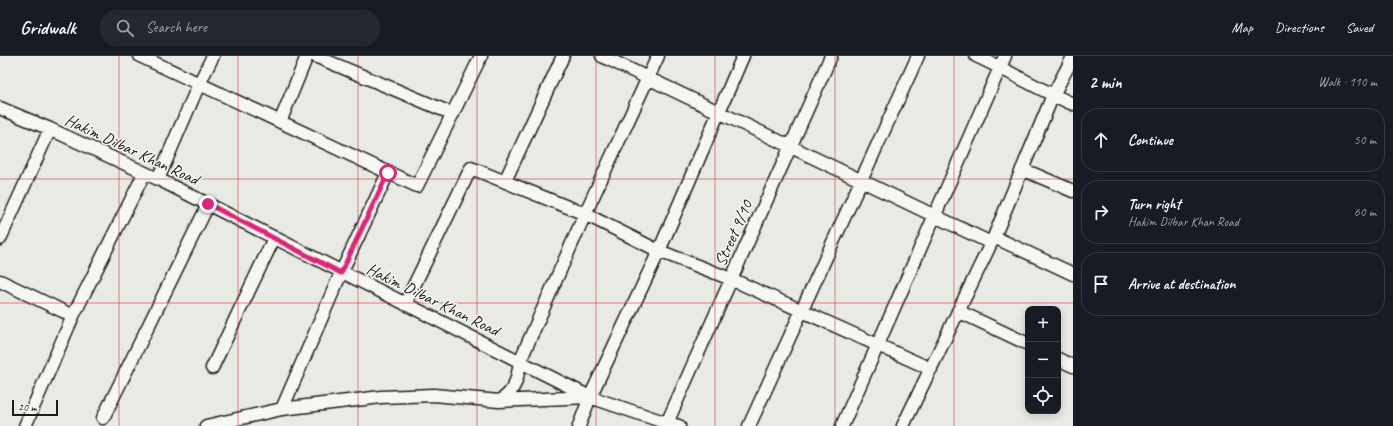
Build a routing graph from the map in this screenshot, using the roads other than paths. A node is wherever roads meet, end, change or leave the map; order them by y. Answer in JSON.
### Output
{"nodes":[{"id":1,"x":140,"y":56,"type":"edge"},
{"id":2,"x":213,"y":56,"type":"edge"},
{"id":3,"x":307,"y":56,"type":"edge"},
{"id":4,"x":315,"y":56,"type":"edge"},
{"id":5,"x":481,"y":56,"type":"edge"},
{"id":6,"x":563,"y":56,"type":"edge"},
{"id":7,"x":602,"y":56,"type":"edge"},
{"id":8,"x":658,"y":56,"type":"edge"},
{"id":9,"x":744,"y":56,"type":"edge"},
{"id":10,"x":831,"y":56,"type":"edge"},
{"id":11,"x":918,"y":56,"type":"edge"},
{"id":12,"x":976,"y":56,"type":"edge"},
{"id":13,"x":1073,"y":57,"type":"edge"},
{"id":14,"x":1003,"y":61,"type":"edge"},
{"id":15,"x":648,"y":78,"type":"junction"},
{"id":16,"x":199,"y":84,"type":"junction"},
{"id":17,"x":1053,"y":95,"type":"junction"},
{"id":18,"x":1073,"y":104,"type":"edge"},
{"id":19,"x":0,"y":108,"type":"edge"},
{"id":20,"x":718,"y":112,"type":"junction"},
{"id":21,"x":452,"y":114,"type":"junction"},
{"id":22,"x":280,"y":122,"type":"junction"},
{"id":23,"x":50,"y":129,"type":"junction"},
{"id":24,"x":790,"y":147,"type":"junction"},
{"id":25,"x":1022,"y":169,"type":"junction"},
{"id":26,"x":388,"y":173,"type":"junction"},
{"id":27,"x":144,"y":174,"type":"junction"},
{"id":28,"x":158,"y":179,"type":"junction"},
{"id":29,"x":505,"y":181,"type":"junction"},
{"id":30,"x":861,"y":181,"type":"junction"},
{"id":31,"x":1073,"y":191,"type":"edge"},
{"id":32,"x":208,"y":204,"type":"junction"},
{"id":33,"x":585,"y":214,"type":"junction"},
{"id":34,"x":935,"y":216,"type":"junction"},
{"id":35,"x":274,"y":238,"type":"junction"},
{"id":36,"x":0,"y":239,"type":"edge"},
{"id":37,"x":993,"y":240,"type":"junction"},
{"id":38,"x":659,"y":251,"type":"junction"},
{"id":39,"x":341,"y":273,"type":"junction"},
{"id":40,"x":1073,"y":274,"type":"edge"},
{"id":41,"x":731,"y":280,"type":"junction"},
{"id":42,"x":0,"y":281,"type":"edge"},
{"id":43,"x":405,"y":304,"type":"junction"},
{"id":44,"x":802,"y":311,"type":"junction"},
{"id":45,"x":958,"y":312,"type":"junction"},
{"id":46,"x":74,"y":316,"type":"junction"},
{"id":47,"x":1025,"y":343,"type":"edge"},
{"id":48,"x":878,"y":345,"type":"junction"},
{"id":49,"x":1061,"y":360,"type":"edge"},
{"id":50,"x":520,"y":361,"type":"junction"},
{"id":51,"x":1073,"y":366,"type":"edge"},
{"id":52,"x":212,"y":368,"type":"dead end"},
{"id":53,"x":931,"y":369,"type":"junction"},
{"id":54,"x":590,"y":397,"type":"junction"},
{"id":55,"x":500,"y":401,"type":"junction"},
{"id":56,"x":282,"y":409,"type":"junction"},
{"id":57,"x":103,"y":418,"type":"dead end"},
{"id":58,"x":667,"y":424,"type":"junction"},
{"id":59,"x":25,"y":426,"type":"edge"},
{"id":60,"x":206,"y":426,"type":"edge"},
{"id":61,"x":579,"y":426,"type":"edge"},
{"id":62,"x":679,"y":426,"type":"edge"},
{"id":63,"x":749,"y":426,"type":"edge"},
{"id":64,"x":842,"y":426,"type":"edge"},
{"id":65,"x":903,"y":426,"type":"edge"}],
"edges":[{"from":1,"to":16,"type":"street"},
{"from":2,"to":16,"type":"street"},
{"from":3,"to":22,"type":"street"},
{"from":4,"to":21,"type":"street"},
{"from":5,"to":21,"type":"street"},
{"from":6,"to":29,"type":"street"},
{"from":7,"to":15,"type":"street"},
{"from":8,"to":15,"type":"street"},
{"from":9,"to":20,"type":"street"},
{"from":10,"to":24,"type":"street","name":"Street 9/10"},
{"from":11,"to":30,"type":"street"},
{"from":12,"to":14,"type":"street"},
{"from":13,"to":17,"type":"street"},
{"from":14,"to":17,"type":"street"},
{"from":14,"to":34,"type":"street"},
{"from":15,"to":20,"type":"street"},
{"from":15,"to":33,"type":"street"},
{"from":16,"to":22,"type":"street"},
{"from":16,"to":28,"type":"street"},
{"from":17,"to":18,"type":"street"},
{"from":17,"to":25,"type":"street"},
{"from":19,"to":23,"type":"street","name":"Hakim Dilbar Khan Road"},
{"from":20,"to":24,"type":"street"},
{"from":20,"to":38,"type":"street"},
{"from":21,"to":26,"type":"street"},
{"from":22,"to":26,"type":"street"},
{"from":23,"to":27,"type":"street","name":"Hakim Dilbar Khan Road"},
{"from":23,"to":36,"type":"street"},
{"from":24,"to":30,"type":"street"},
{"from":24,"to":41,"type":"street","name":"Street 9/10"},
{"from":25,"to":31,"type":"street"},
{"from":25,"to":37,"type":"street"},
{"from":26,"to":39,"type":"street"},
{"from":27,"to":28,"type":"street","name":"Hakim Dilbar Khan Road"},
{"from":27,"to":46,"type":"street"},
{"from":28,"to":32,"type":"street","name":"Hakim Dilbar Khan Road"},
{"from":29,"to":33,"type":"street"},
{"from":29,"to":43,"type":"street"},
{"from":30,"to":34,"type":"street"},
{"from":30,"to":44,"type":"street"},
{"from":32,"to":35,"type":"street","name":"Hakim Dilbar Khan Road"},
{"from":32,"to":57,"type":"street"},
{"from":33,"to":38,"type":"street"},
{"from":33,"to":50,"type":"street"},
{"from":34,"to":37,"type":"street"},
{"from":34,"to":48,"type":"street"},
{"from":35,"to":39,"type":"street","name":"Hakim Dilbar Khan Road"},
{"from":35,"to":52,"type":"street"},
{"from":37,"to":40,"type":"street"},
{"from":37,"to":45,"type":"street"},
{"from":38,"to":41,"type":"street"},
{"from":38,"to":54,"type":"street"},
{"from":39,"to":43,"type":"street","name":"Hakim Dilbar Khan Road"},
{"from":39,"to":56,"type":"street"},
{"from":41,"to":44,"type":"street"},
{"from":41,"to":58,"type":"street","name":"Street 9/10"},
{"from":42,"to":46,"type":"street"},
{"from":43,"to":50,"type":"street","name":"Hakim Dilbar Khan Road"},
{"from":44,"to":48,"type":"street"},
{"from":44,"to":63,"type":"street"},
{"from":45,"to":47,"type":"street"},
{"from":45,"to":53,"type":"street"},
{"from":46,"to":59,"type":"street"},
{"from":48,"to":53,"type":"street"},
{"from":48,"to":64,"type":"street"},
{"from":49,"to":51,"type":"street"},
{"from":50,"to":54,"type":"street","name":"Hakim Dilbar Khan Road"},
{"from":50,"to":55,"type":"street"},
{"from":53,"to":65,"type":"street"},
{"from":54,"to":55,"type":"street"},
{"from":54,"to":58,"type":"street"},
{"from":54,"to":61,"type":"street"},
{"from":55,"to":56,"type":"street"},
{"from":56,"to":60,"type":"street"},
{"from":58,"to":62,"type":"street"}]}
